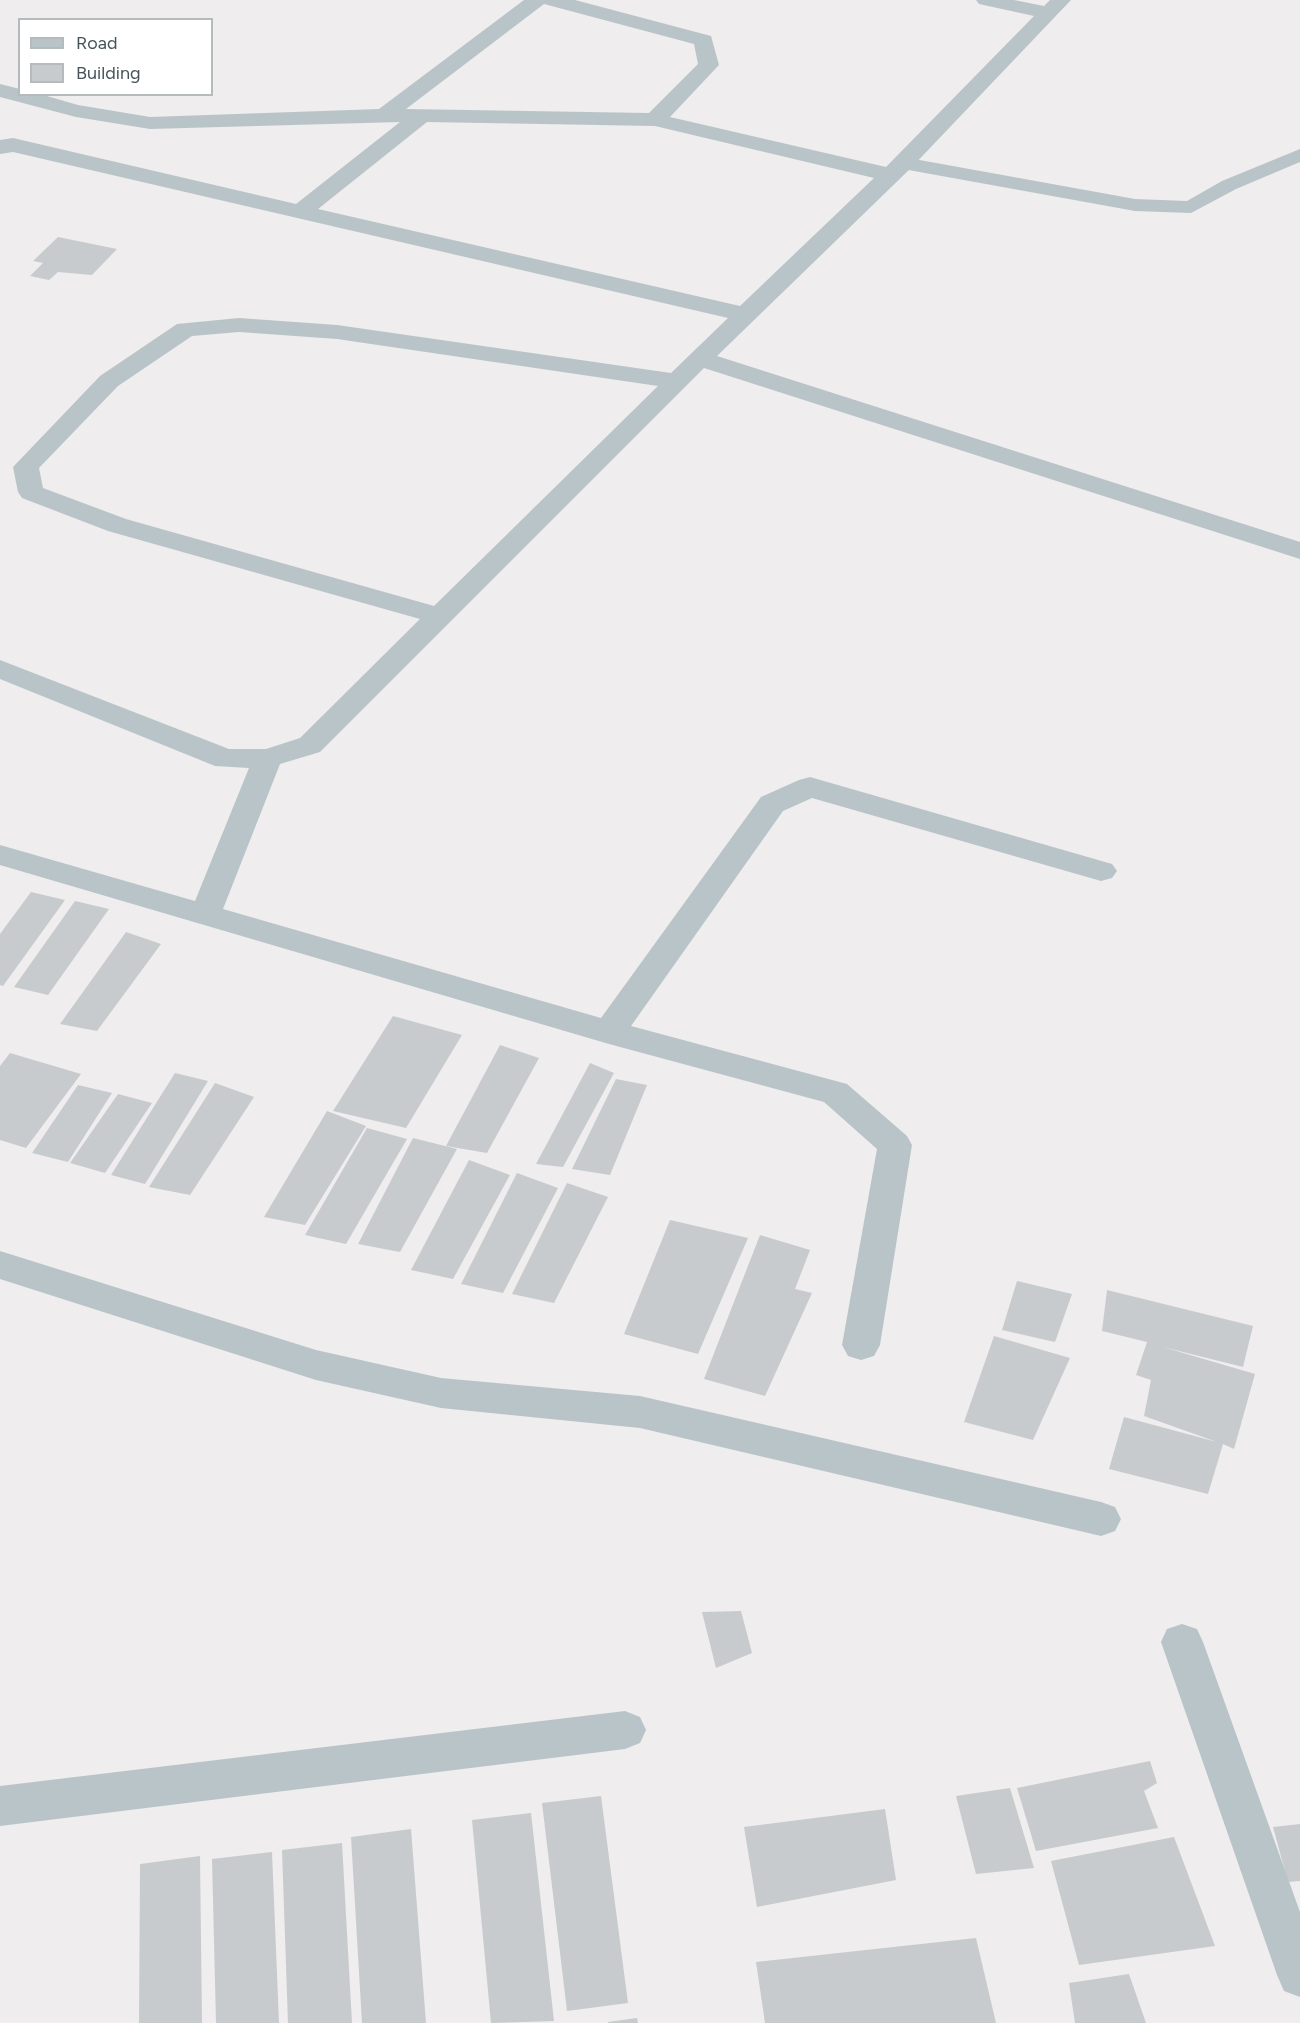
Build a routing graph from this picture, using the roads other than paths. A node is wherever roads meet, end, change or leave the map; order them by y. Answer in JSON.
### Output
{"nodes":[{"id":1,"x":537,"y":0,"type":"edge"},
{"id":2,"x":552,"y":0,"type":"edge"},
{"id":3,"x":986,"y":0,"type":"edge"},
{"id":4,"x":1054,"y":6,"type":"edge"},
{"id":5,"x":0,"y":90,"type":"edge"},
{"id":6,"x":18,"y":95,"type":"edge"},
{"id":7,"x":22,"y":96,"type":"edge"},
{"id":8,"x":76,"y":111,"type":"junction"},
{"id":9,"x":384,"y":115,"type":"junction"},
{"id":10,"x":421,"y":116,"type":"junction"},
{"id":11,"x":655,"y":120,"type":"junction"},
{"id":12,"x":7,"y":146,"type":"edge"},
{"id":13,"x":1300,"y":155,"type":"edge"},
{"id":14,"x":896,"y":169,"type":"junction"},
{"id":15,"x":302,"y":210,"type":"junction"},
{"id":16,"x":746,"y":315,"type":"junction"},
{"id":17,"x":700,"y":359,"type":"junction"},
{"id":18,"x":677,"y":381,"type":"junction"},
{"id":19,"x":1300,"y":550,"type":"edge"},
{"id":20,"x":439,"y":616,"type":"junction"},
{"id":21,"x":0,"y":669,"type":"edge"},
{"id":22,"x":268,"y":758,"type":"junction"},
{"id":23,"x":0,"y":855,"type":"edge"},
{"id":24,"x":1101,"y":871,"type":"dead end"},
{"id":25,"x":204,"y":914,"type":"junction"},
{"id":26,"x":609,"y":1032,"type":"junction"},
{"id":27,"x":0,"y":1265,"type":"edge"},
{"id":28,"x":861,"y":1345,"type":"dead end"},
{"id":29,"x":1101,"y":1519,"type":"dead end"},
{"id":30,"x":1182,"y":1642,"type":"dead end"},
{"id":31,"x":625,"y":1730,"type":"dead end"},
{"id":32,"x":0,"y":1806,"type":"edge"},
{"id":33,"x":1300,"y":1975,"type":"edge"}],
"edges":[{"from":1,"to":9,"type":"street"},
{"from":2,"to":11,"type":"street"},
{"from":3,"to":4,"type":"street"},
{"from":4,"to":14,"type":"street"},
{"from":5,"to":6,"type":"street"},
{"from":7,"to":8,"type":"street"},
{"from":8,"to":9,"type":"street"},
{"from":8,"to":12,"type":"street"},
{"from":9,"to":10,"type":"street"},
{"from":10,"to":11,"type":"street"},
{"from":10,"to":15,"type":"street"},
{"from":11,"to":14,"type":"street"},
{"from":12,"to":15,"type":"street"},
{"from":13,"to":14,"type":"lane"},
{"from":14,"to":16,"type":"street"},
{"from":15,"to":16,"type":"street"},
{"from":16,"to":17,"type":"street"},
{"from":17,"to":18,"type":"street"},
{"from":17,"to":19,"type":"street"},
{"from":18,"to":20,"type":"street"},
{"from":18,"to":20,"type":"street"},
{"from":20,"to":22,"type":"street"},
{"from":21,"to":22,"type":"street"},
{"from":22,"to":25,"type":"street"},
{"from":23,"to":25,"type":"street"},
{"from":24,"to":26,"type":"street"},
{"from":25,"to":26,"type":"street"},
{"from":26,"to":28,"type":"street"},
{"from":27,"to":29,"type":"street"},
{"from":30,"to":33,"type":"street"},
{"from":31,"to":32,"type":"street"}]}
